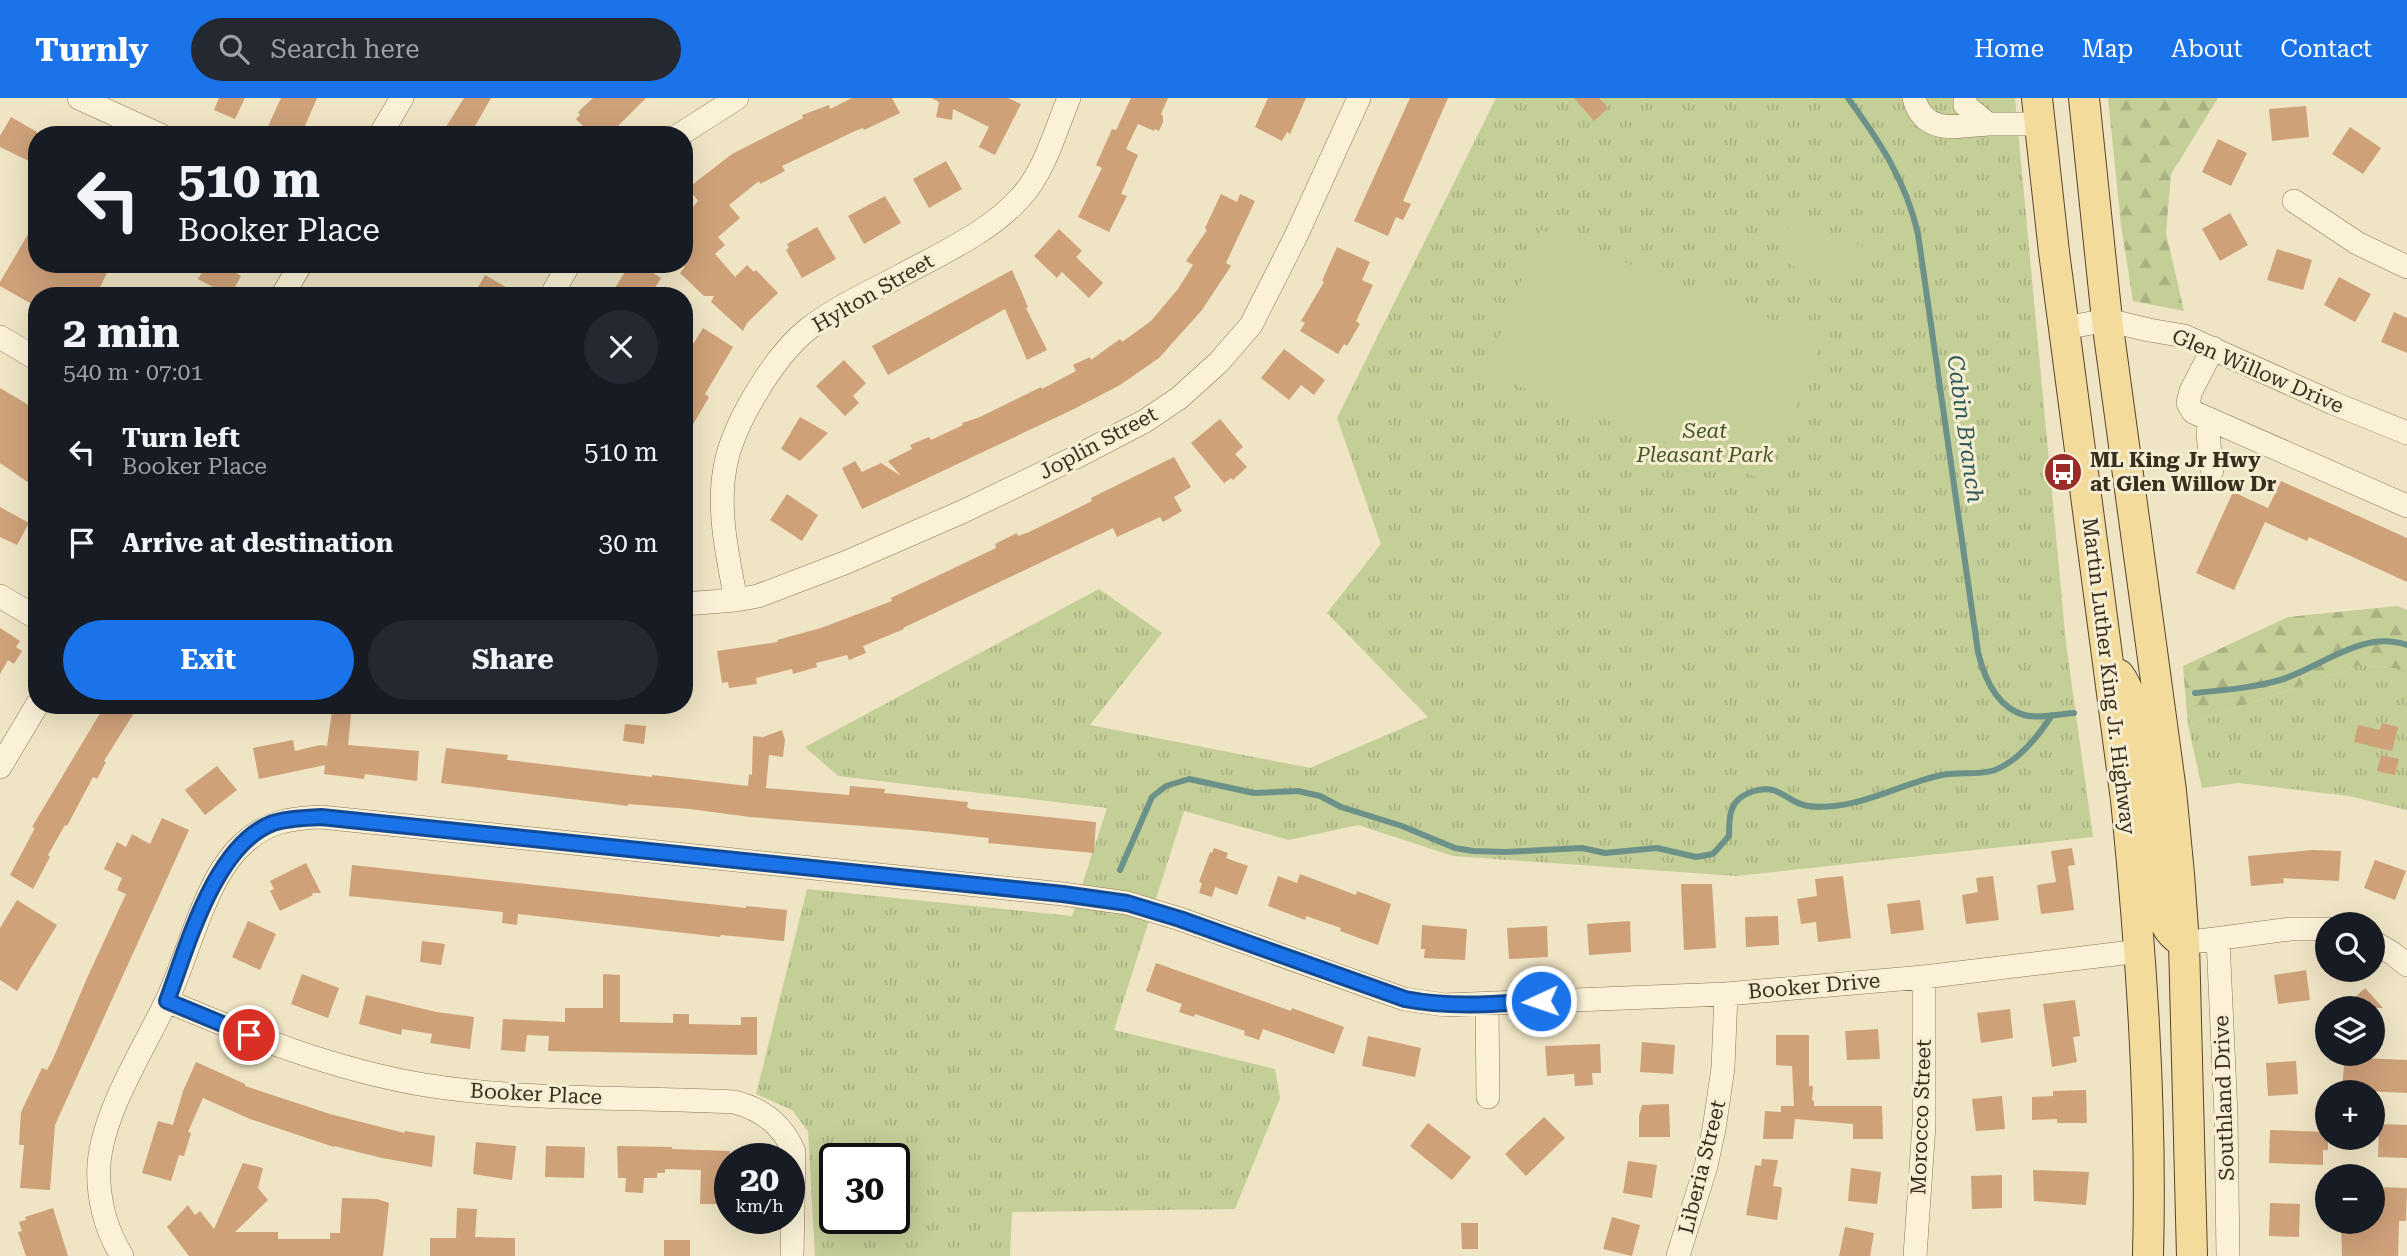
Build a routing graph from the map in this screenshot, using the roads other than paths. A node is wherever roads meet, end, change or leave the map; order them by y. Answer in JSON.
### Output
{"nodes":[{"id":1,"x":79,"y":98,"type":"edge"},
{"id":2,"x":402,"y":98,"type":"edge"},
{"id":3,"x":737,"y":98,"type":"edge"},
{"id":4,"x":1069,"y":98,"type":"edge"},
{"id":5,"x":1359,"y":98,"type":"edge"},
{"id":6,"x":1914,"y":98,"type":"edge"},
{"id":7,"x":1965,"y":98,"type":"edge"},
{"id":8,"x":2084,"y":98,"type":"edge"},
{"id":9,"x":2039,"y":111,"type":"edge"},
{"id":10,"x":1988,"y":124,"type":"junction"},
{"id":11,"x":140,"y":126,"type":"edge"},
{"id":12,"x":385,"y":126,"type":"edge"},
{"id":13,"x":693,"y":126,"type":"edge"},
{"id":14,"x":2294,"y":201,"type":"dead end"},
{"id":15,"x":2407,"y":267,"type":"edge"},
{"id":16,"x":2107,"y":320,"type":"junction"},
{"id":17,"x":2064,"y":328,"type":"junction"},
{"id":18,"x":0,"y":337,"type":"edge"},
{"id":19,"x":2213,"y":348,"type":"junction"},
{"id":20,"x":28,"y":354,"type":"edge"},
{"id":21,"x":2208,"y":419,"type":"junction"},
{"id":22,"x":2407,"y":433,"type":"edge"},
{"id":23,"x":2212,"y":470,"type":"dead end"},
{"id":24,"x":2407,"y":506,"type":"edge"},
{"id":25,"x":0,"y":596,"type":"edge"},
{"id":26,"x":736,"y":600,"type":"junction"},
{"id":27,"x":693,"y":603,"type":"edge"},
{"id":28,"x":28,"y":613,"type":"edge"},
{"id":29,"x":2108,"y":661,"type":"junction"},
{"id":30,"x":32,"y":714,"type":"edge"},
{"id":31,"x":0,"y":767,"type":"edge"},
{"id":32,"x":2315,"y":929,"type":"edge"},
{"id":33,"x":2218,"y":939,"type":"junction"},
{"id":34,"x":2184,"y":943,"type":"junction"},
{"id":35,"x":2385,"y":949,"type":"edge"},
{"id":36,"x":2140,"y":951,"type":"junction"},
{"id":37,"x":2407,"y":965,"type":"edge"},
{"id":38,"x":1924,"y":977,"type":"junction"},
{"id":39,"x":1726,"y":993,"type":"junction"},
{"id":40,"x":167,"y":1001,"type":"junction"},
{"id":41,"x":1487,"y":1004,"type":"junction"},
{"id":42,"x":1488,"y":1097,"type":"dead end"},
{"id":43,"x":2190,"y":1180,"type":"junction"},
{"id":44,"x":122,"y":1256,"type":"edge"},
{"id":45,"x":792,"y":1256,"type":"edge"},
{"id":46,"x":1678,"y":1256,"type":"edge"},
{"id":47,"x":1915,"y":1256,"type":"edge"},
{"id":48,"x":2148,"y":1256,"type":"edge"},
{"id":49,"x":2192,"y":1256,"type":"edge"},
{"id":50,"x":2228,"y":1256,"type":"edge"}],
"edges":[{"from":1,"to":11,"type":"street"},
{"from":2,"to":12,"type":"street"},
{"from":3,"to":13,"type":"street"},
{"from":4,"to":26,"type":"street","name":"Hylton Street"},
{"from":5,"to":26,"type":"street","name":"Joplin Street"},
{"from":6,"to":10,"type":"street"},
{"from":7,"to":10,"type":"street"},
{"from":8,"to":16,"type":"main road","name":"Martin Luther King Jr. Highway"},
{"from":9,"to":10,"type":"street"},
{"from":9,"to":17,"type":"main road","name":"Martin Luther King Jr. Highway"},
{"from":14,"to":15,"type":"street"},
{"from":16,"to":17,"type":"street","name":"Glen Willow Drive"},
{"from":16,"to":19,"type":"street","name":"Glen Willow Drive"},
{"from":16,"to":34,"type":"main road","name":"Martin Luther King Jr. Highway"},
{"from":17,"to":29,"type":"main road","name":"Martin Luther King Jr. Highway"},
{"from":18,"to":20,"type":"street"},
{"from":19,"to":21,"type":"street"},
{"from":19,"to":22,"type":"street","name":"Glen Willow Drive"},
{"from":21,"to":23,"type":"street"},
{"from":21,"to":24,"type":"street"},
{"from":25,"to":28,"type":"street"},
{"from":26,"to":27,"type":"street","name":"Joplin Street"},
{"from":29,"to":34,"type":"main road"},
{"from":29,"to":36,"type":"main road","name":"Martin Luther King Jr. Highway"},
{"from":30,"to":31,"type":"street"},
{"from":32,"to":33,"type":"street"},
{"from":33,"to":34,"type":"street"},
{"from":33,"to":50,"type":"street","name":"Southland Drive"},
{"from":34,"to":43,"type":"main road","name":"Martin Luther King Jr. Highway"},
{"from":35,"to":37,"type":"street"},
{"from":36,"to":38,"type":"street","name":"Booker Drive"},
{"from":36,"to":43,"type":"main road"},
{"from":36,"to":48,"type":"main road","name":"Martin Luther King Jr. Highway"},
{"from":38,"to":39,"type":"street","name":"Booker Drive"},
{"from":38,"to":47,"type":"street","name":"Morocco Street"},
{"from":39,"to":41,"type":"street","name":"Booker Drive"},
{"from":39,"to":46,"type":"street","name":"Liberia Street"},
{"from":40,"to":41,"type":"street","name":"Booker Drive"},
{"from":40,"to":44,"type":"street","name":"Booker Drive"},
{"from":40,"to":45,"type":"street","name":"Booker Place"},
{"from":41,"to":42,"type":"street"},
{"from":43,"to":49,"type":"main road","name":"Martin Luther King Jr. Highway"}]}
